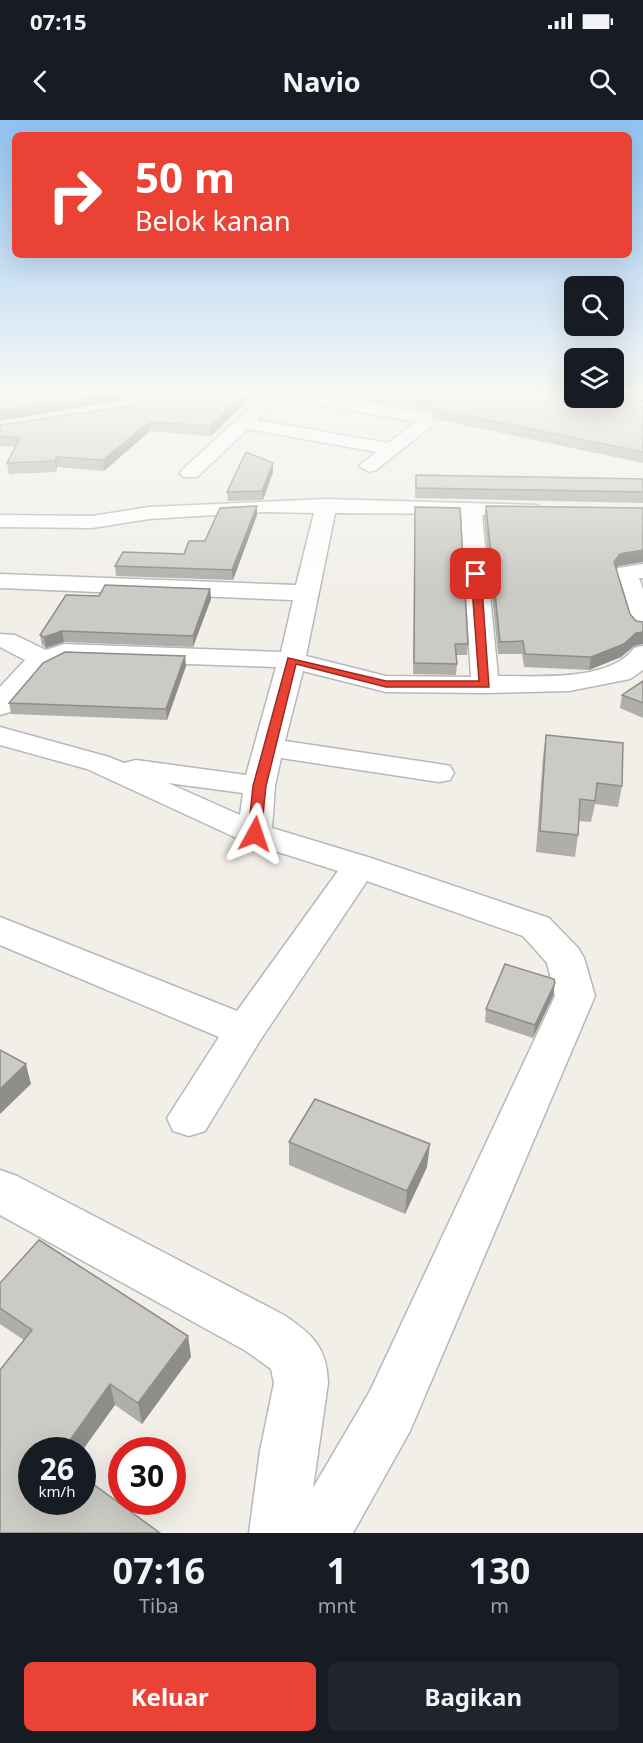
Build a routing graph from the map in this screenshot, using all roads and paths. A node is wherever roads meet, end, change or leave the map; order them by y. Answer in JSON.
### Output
{"nodes":[{"id":1,"x":205,"y":460,"type":"edge"},
{"id":2,"x":377,"y":460,"type":"edge"},
{"id":3,"x":369,"y":466,"type":"dead end"},
{"id":4,"x":190,"y":473,"type":"dead end"},
{"id":5,"x":326,"y":505,"type":"junction"},
{"id":6,"x":471,"y":507,"type":"junction"},
{"id":7,"x":551,"y":509,"type":"edge"},
{"id":8,"x":0,"y":521,"type":"edge"},
{"id":9,"x":643,"y":571,"type":"edge"},
{"id":10,"x":0,"y":581,"type":"edge"},
{"id":11,"x":306,"y":593,"type":"junction"},
{"id":12,"x":643,"y":626,"type":"edge"},
{"id":13,"x":6,"y":640,"type":"dead end"},
{"id":14,"x":643,"y":654,"type":"edge"},
{"id":15,"x":44,"y":658,"type":"junction"},
{"id":16,"x":292,"y":660,"type":"junction"},
{"id":17,"x":485,"y":685,"type":"junction"},
{"id":18,"x":0,"y":706,"type":"edge"},
{"id":19,"x":0,"y":736,"type":"edge"},
{"id":20,"x":268,"y":747,"type":"junction"},
{"id":21,"x":98,"y":763,"type":"junction"},
{"id":22,"x":439,"y":773,"type":"dead end"},
{"id":23,"x":259,"y":786,"type":"junction"},
{"id":24,"x":255,"y":834,"type":"junction"},
{"id":25,"x":359,"y":866,"type":"junction"},
{"id":26,"x":0,"y":930,"type":"edge"},
{"id":27,"x":245,"y":1031,"type":"junction"},
{"id":28,"x":189,"y":1118,"type":"dead end"},
{"id":29,"x":0,"y":1191,"type":"edge"},
{"id":30,"x":279,"y":1533,"type":"edge"},
{"id":31,"x":320,"y":1533,"type":"edge"}],
"edges":[{"from":1,"to":4,"type":"street"},
{"from":2,"to":3,"type":"street"},
{"from":5,"to":6,"type":"street"},
{"from":5,"to":8,"type":"street"},
{"from":5,"to":11,"type":"street"},
{"from":6,"to":7,"type":"street"},
{"from":6,"to":17,"type":"street"},
{"from":9,"to":12,"type":"street"},
{"from":10,"to":11,"type":"street"},
{"from":11,"to":16,"type":"street"},
{"from":13,"to":15,"type":"street"},
{"from":14,"to":17,"type":"street"},
{"from":15,"to":16,"type":"street"},
{"from":15,"to":18,"type":"street"},
{"from":16,"to":17,"type":"street"},
{"from":16,"to":20,"type":"street"},
{"from":19,"to":21,"type":"street"},
{"from":20,"to":22,"type":"street"},
{"from":20,"to":23,"type":"street"},
{"from":21,"to":23,"type":"street"},
{"from":21,"to":24,"type":"street"},
{"from":23,"to":24,"type":"street"},
{"from":24,"to":25,"type":"street"},
{"from":25,"to":27,"type":"street"},
{"from":25,"to":31,"type":"street"},
{"from":26,"to":27,"type":"street"},
{"from":27,"to":28,"type":"street"},
{"from":29,"to":30,"type":"street"}]}
